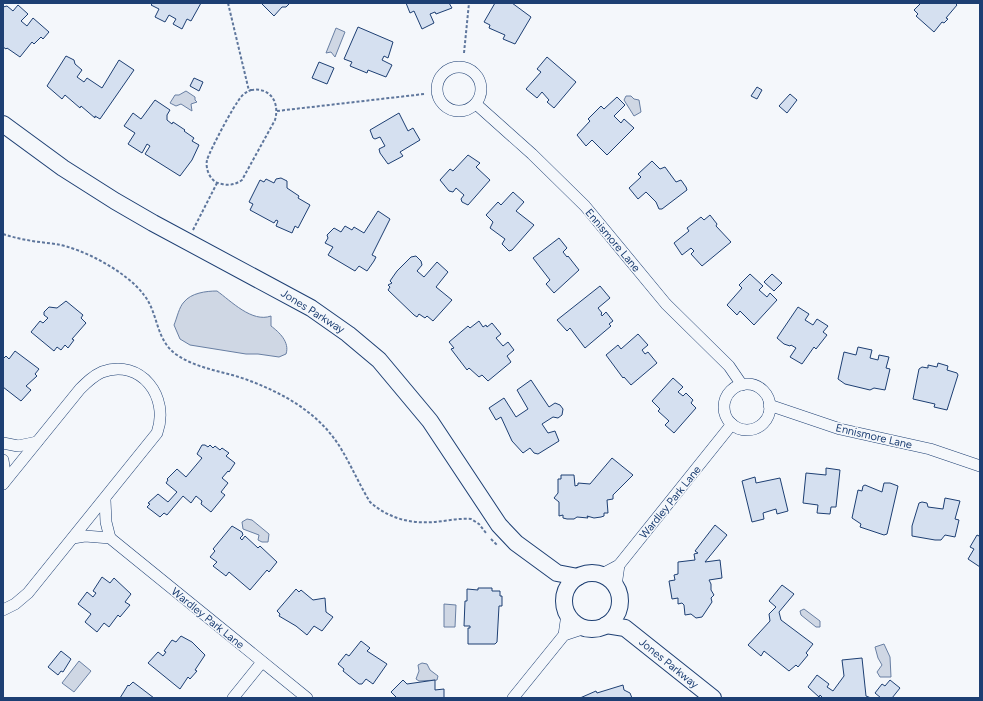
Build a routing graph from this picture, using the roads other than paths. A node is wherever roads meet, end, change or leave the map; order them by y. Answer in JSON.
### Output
{"nodes":[{"id":1,"x":476,"y":104,"type":"junction"},
{"id":2,"x":3,"y":124,"type":"edge"},
{"id":3,"x":742,"y":384,"type":"junction"},
{"id":4,"x":770,"y":405,"type":"junction"},
{"id":5,"x":732,"y":424,"type":"junction"},
{"id":6,"x":38,"y":442,"type":"junction"},
{"id":7,"x":3,"y":444,"type":"edge"},
{"id":8,"x":3,"y":460,"type":"edge"},
{"id":9,"x":980,"y":466,"type":"edge"},
{"id":10,"x":3,"y":484,"type":"edge"},
{"id":11,"x":104,"y":500,"type":"junction"},
{"id":12,"x":73,"y":538,"type":"junction"},
{"id":13,"x":110,"y":538,"type":"junction"},
{"id":14,"x":619,"y":565,"type":"junction"},
{"id":15,"x":557,"y":573,"type":"junction"},
{"id":16,"x":602,"y":574,"type":"junction"},
{"id":17,"x":578,"y":576,"type":"junction"},
{"id":18,"x":616,"y":586,"type":"junction"},
{"id":19,"x":566,"y":591,"type":"junction"},
{"id":20,"x":619,"y":607,"type":"junction"},
{"id":21,"x":3,"y":610,"type":"edge"},
{"id":22,"x":567,"y":614,"type":"junction"},
{"id":23,"x":606,"y":625,"type":"junction"},
{"id":24,"x":585,"y":628,"type":"junction"},
{"id":25,"x":625,"y":628,"type":"junction"},
{"id":26,"x":564,"y":635,"type":"junction"},
{"id":27,"x":262,"y":662,"type":"junction"},
{"id":28,"x":295,"y":694,"type":"edge"},
{"id":29,"x":233,"y":698,"type":"edge"},
{"id":30,"x":307,"y":698,"type":"edge"},
{"id":31,"x":512,"y":698,"type":"edge"},
{"id":32,"x":713,"y":698,"type":"edge"}],
"edges":[{"from":1,"to":1,"type":"street"},
{"from":1,"to":3,"type":"street","name":"Ennismore Lane"},
{"from":2,"to":15,"type":"street","name":"Jones Parkway"},
{"from":3,"to":4,"type":"street"},
{"from":3,"to":5,"type":"street"},
{"from":4,"to":5,"type":"street"},
{"from":4,"to":9,"type":"street","name":"Ennismore Lane"},
{"from":5,"to":14,"type":"street","name":"Wardley Park Lane"},
{"from":6,"to":7,"type":"street"},
{"from":6,"to":10,"type":"street"},
{"from":6,"to":11,"type":"street"},
{"from":8,"to":10,"type":"street"},
{"from":11,"to":12,"type":"street"},
{"from":11,"to":13,"type":"street"},
{"from":12,"to":13,"type":"street"},
{"from":12,"to":21,"type":"street"},
{"from":13,"to":27,"type":"street","name":"Wardley Park Lane"},
{"from":14,"to":16,"type":"street","name":"Wardley Park Lane"},
{"from":14,"to":18,"type":"street"},
{"from":15,"to":17,"type":"street","name":"Jones Parkway"},
{"from":15,"to":19,"type":"street","name":"Jones Parkway"},
{"from":16,"to":17,"type":"street"},
{"from":16,"to":18,"type":"street"},
{"from":17,"to":19,"type":"street"},
{"from":18,"to":20,"type":"street"},
{"from":19,"to":22,"type":"street"},
{"from":20,"to":23,"type":"street"},
{"from":20,"to":25,"type":"street"},
{"from":22,"to":24,"type":"street"},
{"from":22,"to":26,"type":"street"},
{"from":23,"to":24,"type":"street"},
{"from":23,"to":25,"type":"street","name":"Jones Parkway"},
{"from":24,"to":26,"type":"street"},
{"from":25,"to":32,"type":"street","name":"Jones Parkway"},
{"from":26,"to":31,"type":"street"},
{"from":27,"to":28,"type":"street","name":"Wardley Park Lane"},
{"from":27,"to":29,"type":"street"},
{"from":28,"to":30,"type":"street","name":"Wardley Park Lane"}]}
